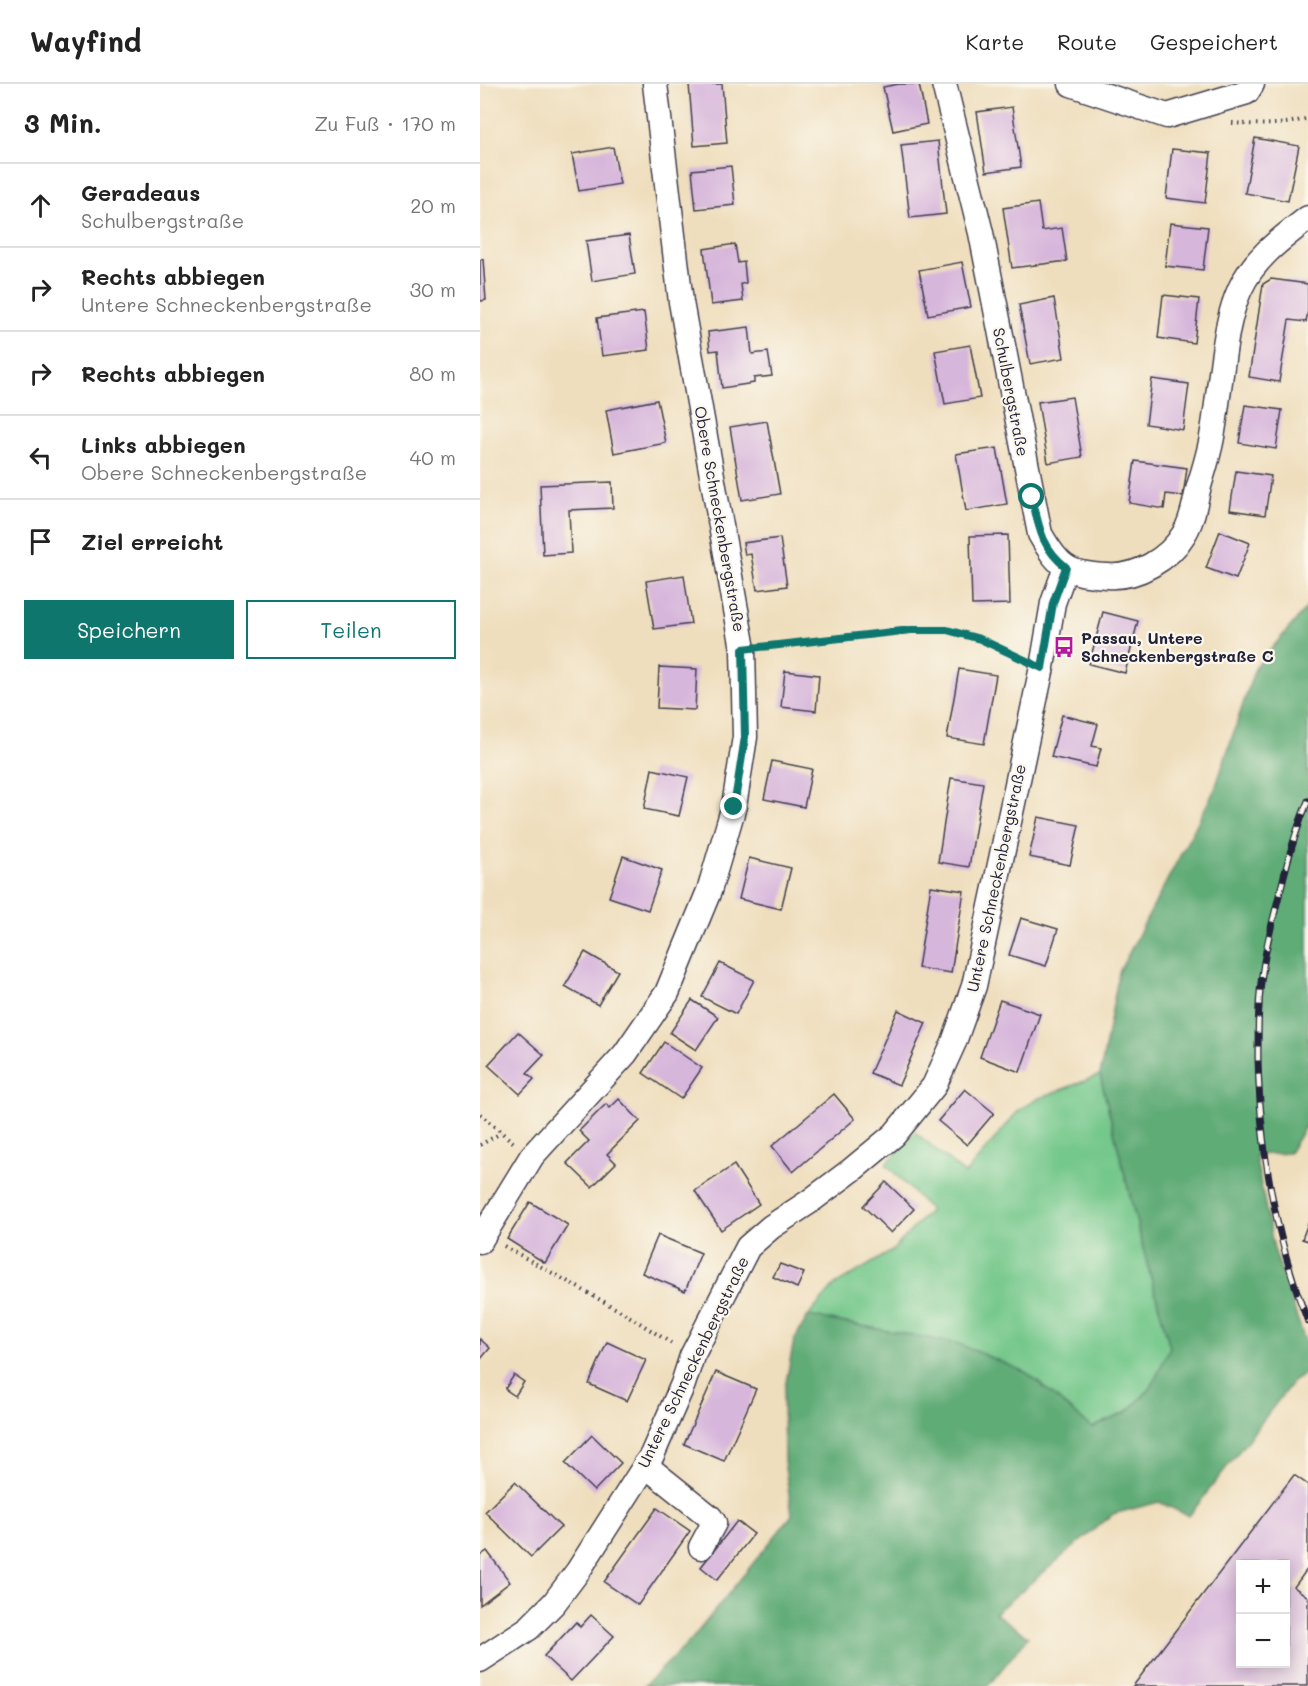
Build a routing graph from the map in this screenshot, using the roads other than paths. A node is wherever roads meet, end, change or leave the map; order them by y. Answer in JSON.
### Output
{"nodes":[{"id":1,"x":655,"y":84,"type":"edge"},
{"id":2,"x":944,"y":84,"type":"edge"},
{"id":3,"x":1071,"y":84,"type":"edge"},
{"id":4,"x":1252,"y":84,"type":"edge"},
{"id":5,"x":1308,"y":218,"type":"edge"},
{"id":6,"x":1066,"y":567,"type":"junction"},
{"id":7,"x":490,"y":1243,"type":"edge"},
{"id":8,"x":645,"y":1466,"type":"junction"},
{"id":9,"x":701,"y":1547,"type":"dead end"},
{"id":10,"x":480,"y":1660,"type":"edge"}],
"edges":[{"from":1,"to":7,"type":"street","name":"Obere Schneckenbergstraße"},
{"from":2,"to":6,"type":"street","name":"Schulbergstraße"},
{"from":3,"to":4,"type":"street"},
{"from":5,"to":6,"type":"street"},
{"from":6,"to":8,"type":"street","name":"Untere Schneckenbergstraße"},
{"from":8,"to":9,"type":"street"},
{"from":8,"to":10,"type":"street","name":"Untere Schneckenbergstraße"}]}
